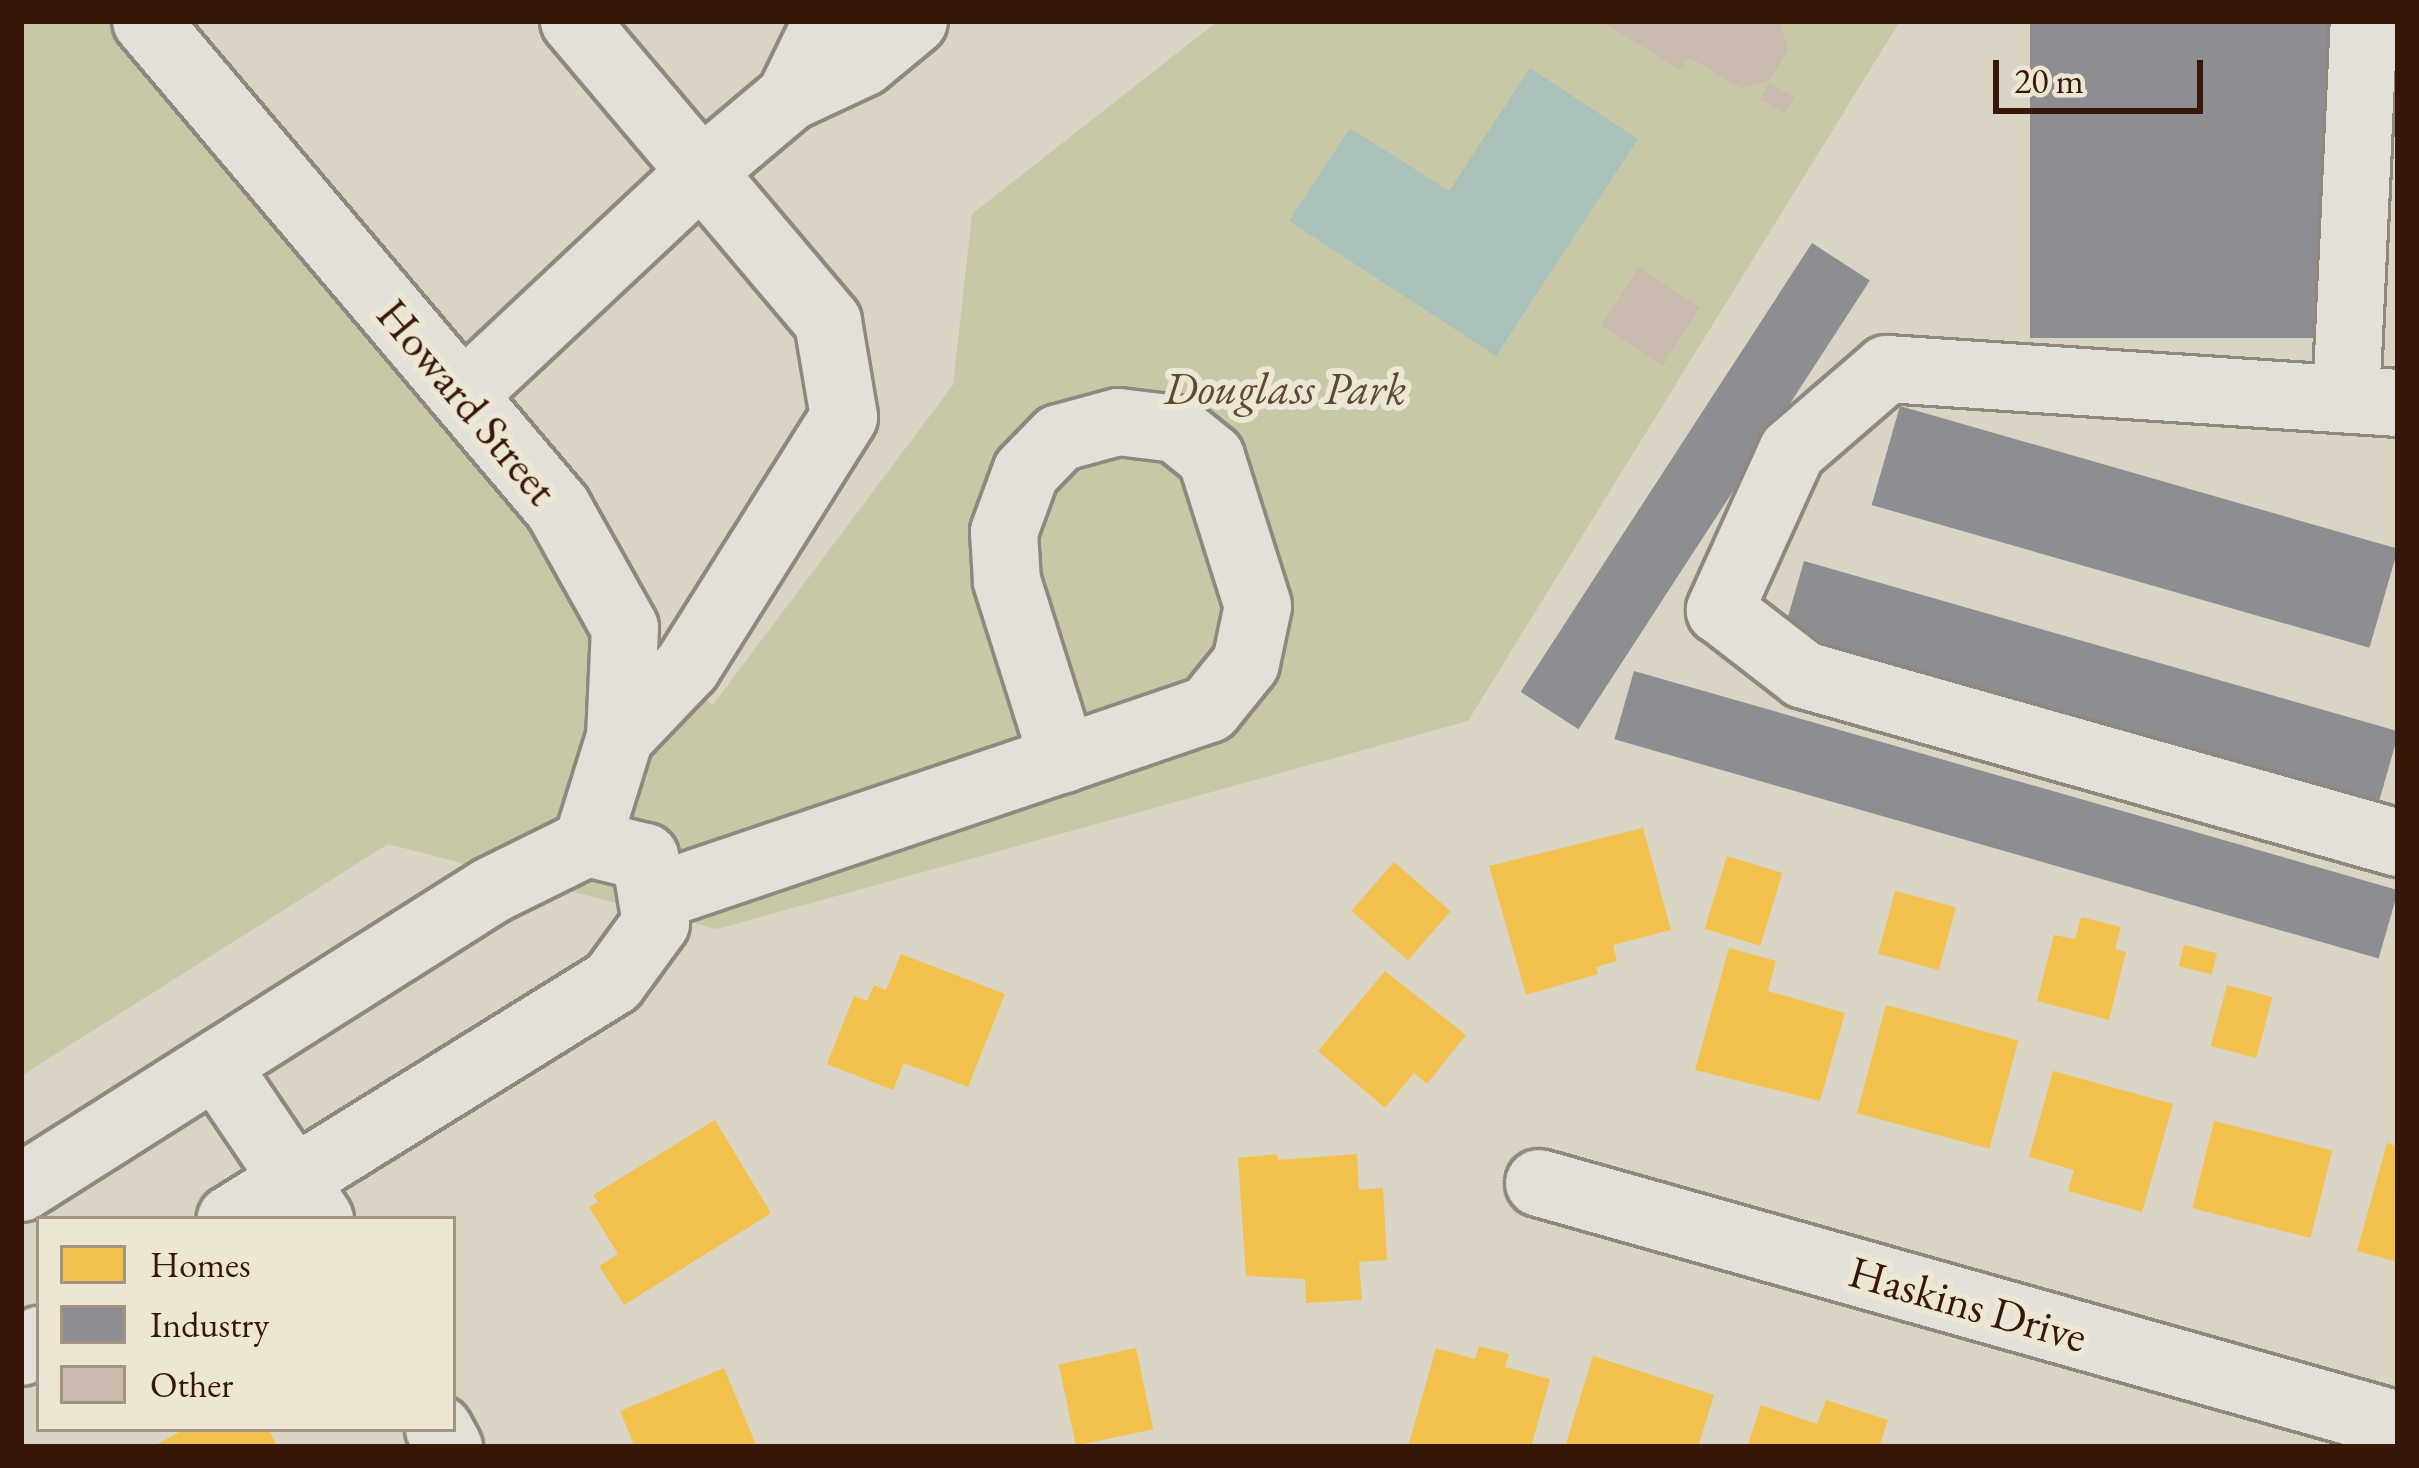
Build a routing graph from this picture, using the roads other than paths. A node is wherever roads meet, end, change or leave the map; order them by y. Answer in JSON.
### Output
{"nodes":[{"id":1,"x":146,"y":21,"type":"edge"},
{"id":2,"x":574,"y":21,"type":"edge"},
{"id":3,"x":827,"y":21,"type":"edge"},
{"id":4,"x":914,"y":21,"type":"edge"},
{"id":5,"x":2364,"y":21,"type":"edge"},
{"id":6,"x":790,"y":97,"type":"junction"},
{"id":7,"x":701,"y":172,"type":"junction"},
{"id":8,"x":463,"y":395,"type":"junction"},
{"id":9,"x":2372,"y":401,"type":"edge"},
{"id":10,"x":620,"y":737,"type":"junction"},
{"id":11,"x":1063,"y":759,"type":"junction"},
{"id":12,"x":587,"y":843,"type":"junction"},
{"id":13,"x":2398,"y":843,"type":"edge"},
{"id":14,"x":652,"y":898,"type":"junction"},
{"id":15,"x":216,"y":1065,"type":"junction"},
{"id":16,"x":1539,"y":1183,"type":"dead end"},
{"id":17,"x":21,"y":1188,"type":"edge"},
{"id":18,"x":306,"y":1199,"type":"edge"},
{"id":19,"x":242,"y":1216,"type":"edge"},
{"id":20,"x":2398,"y":1425,"type":"edge"}],
"edges":[{"from":1,"to":8,"type":"street","name":"Howard Street"},
{"from":2,"to":7,"type":"street"},
{"from":3,"to":6,"type":"street"},
{"from":4,"to":6,"type":"street"},
{"from":5,"to":9,"type":"street"},
{"from":6,"to":7,"type":"street"},
{"from":7,"to":8,"type":"street"},
{"from":7,"to":10,"type":"street"},
{"from":8,"to":10,"type":"street","name":"Howard Street"},
{"from":9,"to":13,"type":"street"},
{"from":10,"to":12,"type":"street","name":"Howard Street"},
{"from":11,"to":11,"type":"street"},
{"from":11,"to":14,"type":"street"},
{"from":12,"to":14,"type":"street"},
{"from":12,"to":15,"type":"street"},
{"from":14,"to":18,"type":"street"},
{"from":15,"to":17,"type":"street"},
{"from":15,"to":18,"type":"street"},
{"from":16,"to":20,"type":"street","name":"Haskins Drive"},
{"from":18,"to":19,"type":"street"}]}
